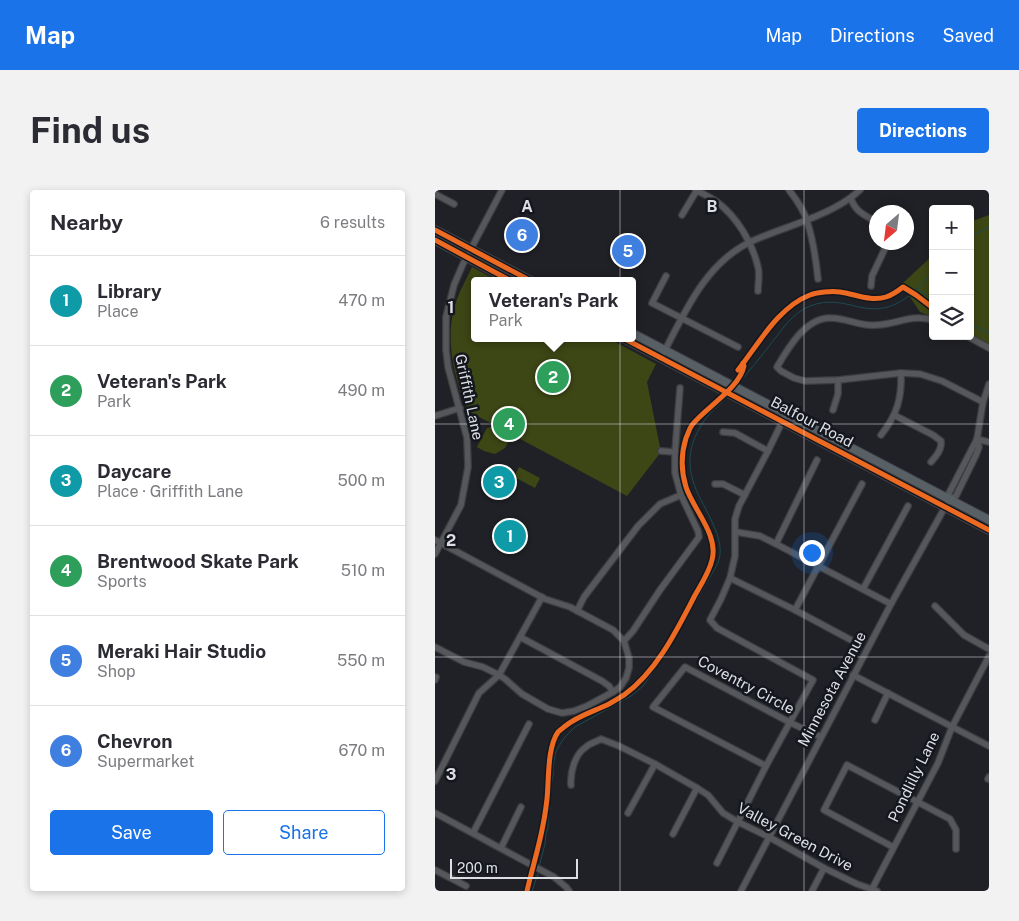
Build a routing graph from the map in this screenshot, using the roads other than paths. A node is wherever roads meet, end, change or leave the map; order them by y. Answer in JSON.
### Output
{"nodes":[{"id":1,"x":502,"y":190,"type":"edge"},
{"id":2,"x":696,"y":190,"type":"edge"},
{"id":3,"x":789,"y":190,"type":"edge"},
{"id":4,"x":860,"y":190,"type":"edge"},
{"id":5,"x":435,"y":194,"type":"edge"},
{"id":6,"x":851,"y":199,"type":"junction"},
{"id":7,"x":454,"y":204,"type":"dead end"},
{"id":8,"x":682,"y":216,"type":"dead end"},
{"id":9,"x":869,"y":218,"type":"edge"},
{"id":10,"x":807,"y":219,"type":"junction"},
{"id":11,"x":435,"y":230,"type":"edge"},
{"id":12,"x":435,"y":240,"type":"edge"},
{"id":13,"x":749,"y":243,"type":"junction"},
{"id":14,"x":471,"y":249,"type":"junction"},
{"id":15,"x":884,"y":250,"type":"edge"},
{"id":16,"x":466,"y":257,"type":"junction"},
{"id":17,"x":666,"y":276,"type":"dead end"},
{"id":18,"x":504,"y":277,"type":"edge"},
{"id":19,"x":524,"y":277,"type":"edge"},
{"id":20,"x":818,"y":279,"type":"dead end"},
{"id":21,"x":871,"y":286,"type":"dead end"},
{"id":22,"x":759,"y":291,"type":"dead end"},
{"id":23,"x":683,"y":318,"type":"junction"},
{"id":24,"x":929,"y":319,"type":"edge"},
{"id":25,"x":636,"y":336,"type":"edge"},
{"id":26,"x":974,"y":340,"type":"edge"},
{"id":27,"x":633,"y":342,"type":"edge"},
{"id":28,"x":738,"y":347,"type":"dead end"},
{"id":29,"x":989,"y":348,"type":"edge"},
{"id":30,"x":663,"y":354,"type":"junction"},
{"id":31,"x":901,"y":373,"type":"junction"},
{"id":32,"x":838,"y":380,"type":"junction"},
{"id":33,"x":989,"y":384,"type":"edge"},
{"id":34,"x":679,"y":388,"type":"dead end"},
{"id":35,"x":983,"y":402,"type":"junction"},
{"id":36,"x":460,"y":408,"type":"junction"},
{"id":37,"x":833,"y":410,"type":"dead end"},
{"id":38,"x":894,"y":415,"type":"junction"},
{"id":39,"x":435,"y":416,"type":"edge"},
{"id":40,"x":785,"y":417,"type":"junction"},
{"id":41,"x":723,"y":432,"type":"dead end"},
{"id":42,"x":881,"y":435,"type":"dead end"},
{"id":43,"x":977,"y":440,"type":"junction"},
{"id":44,"x":989,"y":442,"type":"edge"},
{"id":45,"x":768,"y":451,"type":"junction"},
{"id":46,"x":661,"y":452,"type":"dead end"},
{"id":47,"x":675,"y":452,"type":"junction"},
{"id":48,"x":817,"y":460,"type":"dead end"},
{"id":49,"x":931,"y":462,"type":"dead end"},
{"id":50,"x":715,"y":484,"type":"dead end"},
{"id":51,"x":862,"y":484,"type":"dead end"},
{"id":52,"x":681,"y":495,"type":"junction"},
{"id":53,"x":745,"y":495,"type":"junction"},
{"id":54,"x":947,"y":503,"type":"junction"},
{"id":55,"x":907,"y":506,"type":"dead end"},
{"id":56,"x":989,"y":520,"type":"edge"},
{"id":57,"x":989,"y":530,"type":"edge"},
{"id":58,"x":736,"y":532,"type":"junction"},
{"id":59,"x":438,"y":542,"type":"edge"},
{"id":60,"x":776,"y":544,"type":"junction"},
{"id":61,"x":435,"y":554,"type":"edge"},
{"id":62,"x":819,"y":567,"type":"junction"},
{"id":63,"x":730,"y":578,"type":"junction"},
{"id":64,"x":863,"y":589,"type":"junction"},
{"id":65,"x":542,"y":597,"type":"junction"},
{"id":66,"x":891,"y":604,"type":"junction"},
{"id":67,"x":935,"y":606,"type":"dead end"},
{"id":68,"x":795,"y":610,"type":"junction"},
{"id":69,"x":577,"y":611,"type":"junction"},
{"id":70,"x":520,"y":637,"type":"junction"},
{"id":71,"x":851,"y":640,"type":"dead end"},
{"id":72,"x":624,"y":641,"type":"junction"},
{"id":73,"x":435,"y":647,"type":"edge"},
{"id":74,"x":989,"y":649,"type":"edge"},
{"id":75,"x":989,"y":656,"type":"edge"},
{"id":76,"x":499,"y":675,"type":"junction"},
{"id":77,"x":853,"y":675,"type":"junction"},
{"id":78,"x":613,"y":692,"type":"junction"},
{"id":79,"x":888,"y":693,"type":"junction"},
{"id":80,"x":875,"y":720,"type":"dead end"},
{"id":81,"x":791,"y":723,"type":"junction"},
{"id":82,"x":529,"y":724,"type":"dead end"},
{"id":83,"x":952,"y":728,"type":"junction"},
{"id":84,"x":821,"y":737,"type":"junction"},
{"id":85,"x":989,"y":746,"type":"edge"},
{"id":86,"x":655,"y":764,"type":"junction"},
{"id":87,"x":766,"y":766,"type":"junction"},
{"id":88,"x":435,"y":781,"type":"edge"},
{"id":89,"x":571,"y":785,"type":"dead end"},
{"id":90,"x":697,"y":788,"type":"junction"},
{"id":91,"x":917,"y":802,"type":"junction"},
{"id":92,"x":521,"y":807,"type":"dead end"},
{"id":93,"x":435,"y":813,"type":"edge"},
{"id":94,"x":628,"y":813,"type":"dead end"},
{"id":95,"x":738,"y":822,"type":"junction"},
{"id":96,"x":473,"y":833,"type":"junction"},
{"id":97,"x":673,"y":834,"type":"dead end"},
{"id":98,"x":769,"y":837,"type":"junction"},
{"id":99,"x":893,"y":847,"type":"junction"},
{"id":100,"x":501,"y":848,"type":"junction"},
{"id":101,"x":956,"y":849,"type":"dead end"},
{"id":102,"x":717,"y":862,"type":"dead end"},
{"id":103,"x":824,"y":868,"type":"junction"},
{"id":104,"x":435,"y":870,"type":"edge"},
{"id":105,"x":466,"y":886,"type":"dead end"},
{"id":106,"x":874,"y":890,"type":"edge"},
{"id":107,"x":569,"y":891,"type":"edge"},
{"id":108,"x":741,"y":891,"type":"edge"},
{"id":109,"x":812,"y":891,"type":"edge"}],
"edges":[{"from":1,"to":14,"type":"street","name":"Griffith Lane"},
{"from":2,"to":8,"type":"street"},
{"from":2,"to":13,"type":"street"},
{"from":3,"to":10,"type":"street"},
{"from":4,"to":6,"type":"street"},
{"from":5,"to":7,"type":"street"},
{"from":6,"to":9,"type":"street"},
{"from":6,"to":10,"type":"street"},
{"from":10,"to":13,"type":"street"},
{"from":10,"to":20,"type":"street"},
{"from":11,"to":14,"type":"main road"},
{"from":12,"to":16,"type":"main road"},
{"from":13,"to":22,"type":"street"},
{"from":13,"to":23,"type":"street"},
{"from":14,"to":16,"type":"street","name":"Griffith Lane"},
{"from":14,"to":19,"type":"main road"},
{"from":15,"to":21,"type":"street"},
{"from":16,"to":18,"type":"main road"},
{"from":16,"to":36,"type":"street","name":"Griffith Lane"},
{"from":17,"to":23,"type":"street"},
{"from":23,"to":28,"type":"street"},
{"from":23,"to":30,"type":"street"},
{"from":24,"to":32,"type":"street"},
{"from":25,"to":30,"type":"main road","name":"Balfour Road"},
{"from":26,"to":29,"type":"street"},
{"from":27,"to":30,"type":"main road","name":"Balfour Road"},
{"from":30,"to":40,"type":"main road","name":"Balfour Road"},
{"from":31,"to":32,"type":"street"},
{"from":31,"to":35,"type":"street"},
{"from":31,"to":38,"type":"street"},
{"from":32,"to":37,"type":"street"},
{"from":33,"to":35,"type":"street","name":"Minnesota Avenue"},
{"from":34,"to":47,"type":"street"},
{"from":35,"to":43,"type":"street","name":"Minnesota Avenue"},
{"from":36,"to":39,"type":"street"},
{"from":36,"to":59,"type":"street","name":"Griffith Lane"},
{"from":38,"to":42,"type":"street"},
{"from":38,"to":49,"type":"street"},
{"from":40,"to":45,"type":"street"},
{"from":40,"to":54,"type":"main road","name":"Balfour Road"},
{"from":41,"to":45,"type":"street"},
{"from":43,"to":44,"type":"street"},
{"from":43,"to":54,"type":"street","name":"Minnesota Avenue"},
{"from":45,"to":53,"type":"street"},
{"from":46,"to":47,"type":"street"},
{"from":47,"to":52,"type":"street"},
{"from":48,"to":60,"type":"street"},
{"from":50,"to":53,"type":"street"},
{"from":51,"to":62,"type":"street"},
{"from":52,"to":69,"type":"street"},
{"from":52,"to":72,"type":"street"},
{"from":53,"to":58,"type":"street"},
{"from":54,"to":56,"type":"main road","name":"Balfour Road"},
{"from":54,"to":57,"type":"main road","name":"Balfour Road"},
{"from":54,"to":66,"type":"street","name":"Minnesota Avenue"},
{"from":55,"to":64,"type":"street"},
{"from":58,"to":60,"type":"street"},
{"from":58,"to":63,"type":"street"},
{"from":59,"to":61,"type":"street","name":"Griffith Lane"},
{"from":59,"to":65,"type":"street"},
{"from":60,"to":62,"type":"street"},
{"from":62,"to":64,"type":"street"},
{"from":62,"to":68,"type":"street"},
{"from":63,"to":68,"type":"street"},
{"from":63,"to":81,"type":"street"},
{"from":64,"to":66,"type":"street"},
{"from":65,"to":69,"type":"street"},
{"from":65,"to":70,"type":"street"},
{"from":66,"to":77,"type":"street","name":"Minnesota Avenue"},
{"from":67,"to":74,"type":"street"},
{"from":68,"to":71,"type":"street"},
{"from":69,"to":72,"type":"street"},
{"from":70,"to":76,"type":"street"},
{"from":70,"to":78,"type":"street"},
{"from":72,"to":78,"type":"street"},
{"from":73,"to":76,"type":"street"},
{"from":75,"to":83,"type":"street","name":"Pondlilly Lane"},
{"from":76,"to":78,"type":"street"},
{"from":76,"to":88,"type":"street"},
{"from":77,"to":79,"type":"street"},
{"from":77,"to":84,"type":"street","name":"Minnesota Avenue"},
{"from":79,"to":80,"type":"street"},
{"from":79,"to":83,"type":"street"},
{"from":81,"to":84,"type":"street","name":"Coventry Circle"},
{"from":81,"to":87,"type":"street"},
{"from":81,"to":87,"type":"street","name":"Coventry Circle"},
{"from":82,"to":96,"type":"street"},
{"from":83,"to":85,"type":"street"},
{"from":83,"to":91,"type":"street","name":"Pondlilly Lane"},
{"from":84,"to":98,"type":"street","name":"Minnesota Avenue"},
{"from":86,"to":89,"type":"street","name":"Valley Green Drive"},
{"from":86,"to":90,"type":"street","name":"Valley Green Drive"},
{"from":86,"to":94,"type":"street"},
{"from":87,"to":95,"type":"street"},
{"from":90,"to":95,"type":"street","name":"Valley Green Drive"},
{"from":90,"to":97,"type":"street"},
{"from":91,"to":99,"type":"street","name":"Pondlilly Lane"},
{"from":91,"to":99,"type":"street"},
{"from":91,"to":101,"type":"street"},
{"from":92,"to":100,"type":"street"},
{"from":93,"to":96,"type":"street"},
{"from":95,"to":98,"type":"street","name":"Valley Green Drive"},
{"from":95,"to":102,"type":"street"},
{"from":96,"to":100,"type":"street"},
{"from":98,"to":103,"type":"street","name":"Valley Green Drive"},
{"from":98,"to":108,"type":"street","name":"Minnesota Avenue"},
{"from":99,"to":106,"type":"street","name":"Pondlilly Lane"},
{"from":100,"to":107,"type":"street"},
{"from":103,"to":106,"type":"street","name":"Valley Green Drive"},
{"from":103,"to":109,"type":"street"},
{"from":104,"to":105,"type":"street"}]}
